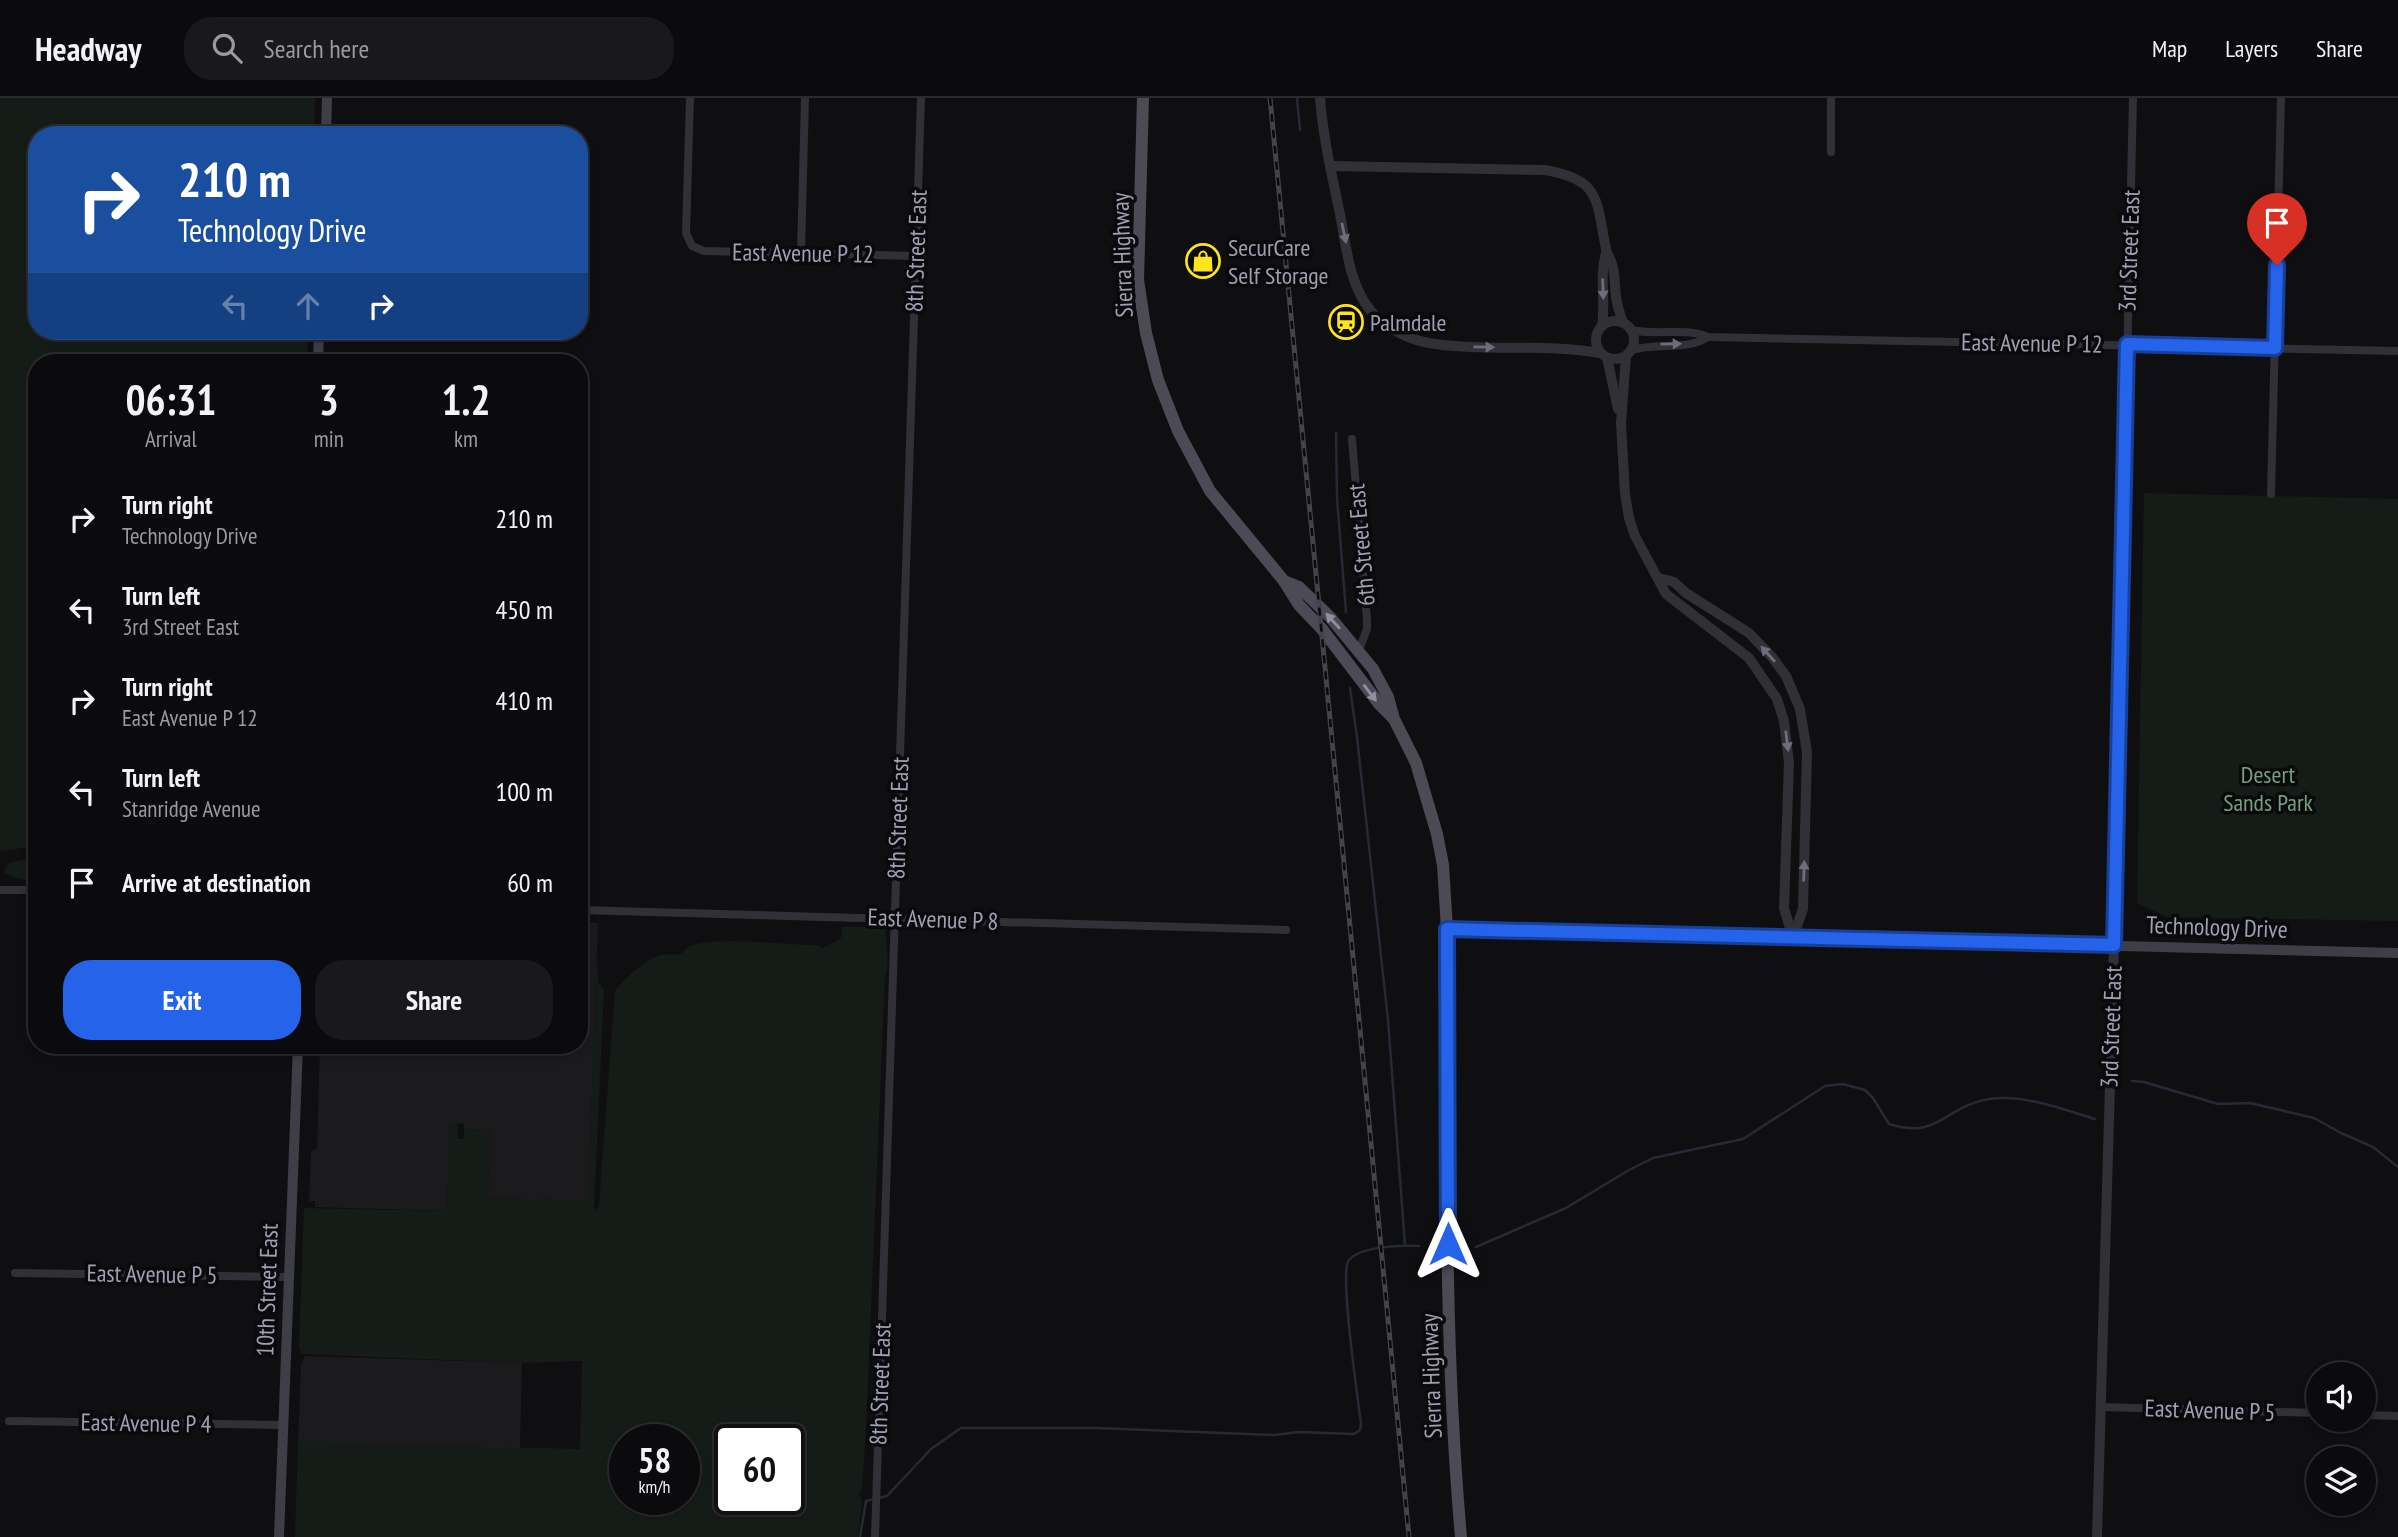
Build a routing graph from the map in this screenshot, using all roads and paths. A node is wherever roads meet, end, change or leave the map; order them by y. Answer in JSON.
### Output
{"nodes":[{"id":1,"x":327,"y":98,"type":"edge"},
{"id":2,"x":690,"y":98,"type":"edge"},
{"id":3,"x":805,"y":98,"type":"edge"},
{"id":4,"x":921,"y":98,"type":"edge"},
{"id":5,"x":1143,"y":98,"type":"edge"},
{"id":6,"x":1321,"y":98,"type":"edge"},
{"id":7,"x":1831,"y":98,"type":"edge"},
{"id":8,"x":2133,"y":98,"type":"edge"},
{"id":9,"x":2281,"y":98,"type":"edge"},
{"id":10,"x":326,"y":126,"type":"edge"},
{"id":11,"x":1831,"y":152,"type":"dead end"},
{"id":12,"x":1330,"y":166,"type":"junction"},
{"id":13,"x":801,"y":253,"type":"junction"},
{"id":14,"x":1606,"y":253,"type":"junction"},
{"id":15,"x":916,"y":256,"type":"junction"},
{"id":16,"x":1602,"y":326,"type":"junction"},
{"id":17,"x":1627,"y":326,"type":"junction"},
{"id":18,"x":1708,"y":337,"type":"junction"},
{"id":19,"x":2127,"y":344,"type":"junction"},
{"id":20,"x":2275,"y":348,"type":"junction"},
{"id":21,"x":2398,"y":351,"type":"edge"},
{"id":22,"x":1629,"y":353,"type":"junction"},
{"id":23,"x":1603,"y":355,"type":"junction"},
{"id":24,"x":1621,"y":423,"type":"junction"},
{"id":25,"x":1352,"y":439,"type":"dead end"},
{"id":26,"x":2271,"y":494,"type":"dead end"},
{"id":27,"x":1659,"y":578,"type":"junction"},
{"id":28,"x":1284,"y":581,"type":"junction"},
{"id":29,"x":1359,"y":650,"type":"junction"},
{"id":30,"x":1394,"y":719,"type":"junction"},
{"id":31,"x":0,"y":890,"type":"edge"},
{"id":32,"x":28,"y":890,"type":"edge"},
{"id":33,"x":588,"y":910,"type":"edge"},
{"id":34,"x":895,"y":918,"type":"junction"},
{"id":35,"x":1447,"y":929,"type":"junction"},
{"id":36,"x":1286,"y":930,"type":"dead end"},
{"id":37,"x":1793,"y":938,"type":"junction"},
{"id":38,"x":2114,"y":945,"type":"junction"},
{"id":39,"x":2398,"y":953,"type":"edge"},
{"id":40,"x":298,"y":1054,"type":"edge"},
{"id":41,"x":15,"y":1273,"type":"dead end"},
{"id":42,"x":289,"y":1277,"type":"junction"},
{"id":43,"x":2101,"y":1407,"type":"junction"},
{"id":44,"x":2306,"y":1413,"type":"edge"},
{"id":45,"x":2376,"y":1415,"type":"edge"},
{"id":46,"x":2398,"y":1416,"type":"edge"},
{"id":47,"x":9,"y":1421,"type":"dead end"},
{"id":48,"x":283,"y":1425,"type":"junction"},
{"id":49,"x":279,"y":1537,"type":"edge"},
{"id":50,"x":875,"y":1537,"type":"edge"},
{"id":51,"x":1461,"y":1537,"type":"edge"},
{"id":52,"x":2097,"y":1537,"type":"edge"}],
"edges":[{"from":1,"to":10,"type":"main road"},
{"from":2,"to":13,"type":"street","name":"East Avenue P 12"},
{"from":3,"to":13,"type":"street"},
{"from":4,"to":15,"type":"street","name":"8th Street East"},
{"from":5,"to":28,"type":"main road","name":"Sierra Highway"},
{"from":6,"to":12,"type":"street"},
{"from":7,"to":11,"type":"street"},
{"from":8,"to":19,"type":"street","name":"3rd Street East"},
{"from":9,"to":20,"type":"street"},
{"from":12,"to":14,"type":"street"},
{"from":12,"to":23,"type":"street","one_way":true},
{"from":13,"to":15,"type":"street","name":"East Avenue P 12"},
{"from":14,"to":16,"type":"street","one_way":true},
{"from":14,"to":17,"type":"street"},
{"from":15,"to":34,"type":"street","name":"8th Street East"},
{"from":16,"to":17,"type":"street"},
{"from":16,"to":23,"type":"street"},
{"from":17,"to":18,"type":"street","name":"East Avenue P 12"},
{"from":17,"to":22,"type":"street"},
{"from":18,"to":19,"type":"street","name":"East Avenue P 12"},
{"from":22,"to":18,"type":"street","name":"East Avenue P 12","one_way":true},
{"from":19,"to":20,"type":"street","name":"East Avenue P 12"},
{"from":19,"to":38,"type":"street","name":"3rd Street East"},
{"from":20,"to":21,"type":"street","name":"East Avenue P 12"},
{"from":20,"to":26,"type":"street"},
{"from":22,"to":23,"type":"street"},
{"from":22,"to":24,"type":"street"},
{"from":23,"to":24,"type":"street"},
{"from":24,"to":27,"type":"street"},
{"from":25,"to":29,"type":"street","name":"6th Street East"},
{"from":27,"to":37,"type":"street","one_way":true},
{"from":37,"to":27,"type":"street","one_way":true},
{"from":29,"to":28,"type":"main road","name":"Sierra Highway","one_way":true},
{"from":28,"to":30,"type":"main road","name":"Sierra Highway","one_way":true},
{"from":29,"to":30,"type":"main road","name":"Sierra Highway"},
{"from":30,"to":35,"type":"main road","name":"Sierra Highway"},
{"from":31,"to":32,"type":"street"},
{"from":33,"to":34,"type":"street","name":"East Avenue P 8"},
{"from":34,"to":36,"type":"street","name":"East Avenue P 8"},
{"from":34,"to":50,"type":"street","name":"8th Street East"},
{"from":35,"to":37,"type":"main road","name":"Technology Drive"},
{"from":35,"to":51,"type":"main road","name":"Sierra Highway"},
{"from":37,"to":38,"type":"main road","name":"Technology Drive"},
{"from":38,"to":39,"type":"main road","name":"Technology Drive"},
{"from":38,"to":43,"type":"street","name":"3rd Street East"},
{"from":40,"to":42,"type":"main road","name":"10th Street East"},
{"from":41,"to":42,"type":"street","name":"East Avenue P 5"},
{"from":42,"to":48,"type":"main road","name":"10th Street East"},
{"from":43,"to":44,"type":"street","name":"East Avenue P 5"},
{"from":43,"to":52,"type":"street","name":"3rd Street East"},
{"from":45,"to":46,"type":"street"},
{"from":47,"to":48,"type":"street","name":"East Avenue P 4"},
{"from":48,"to":49,"type":"main road","name":"10th Street East"}]}
